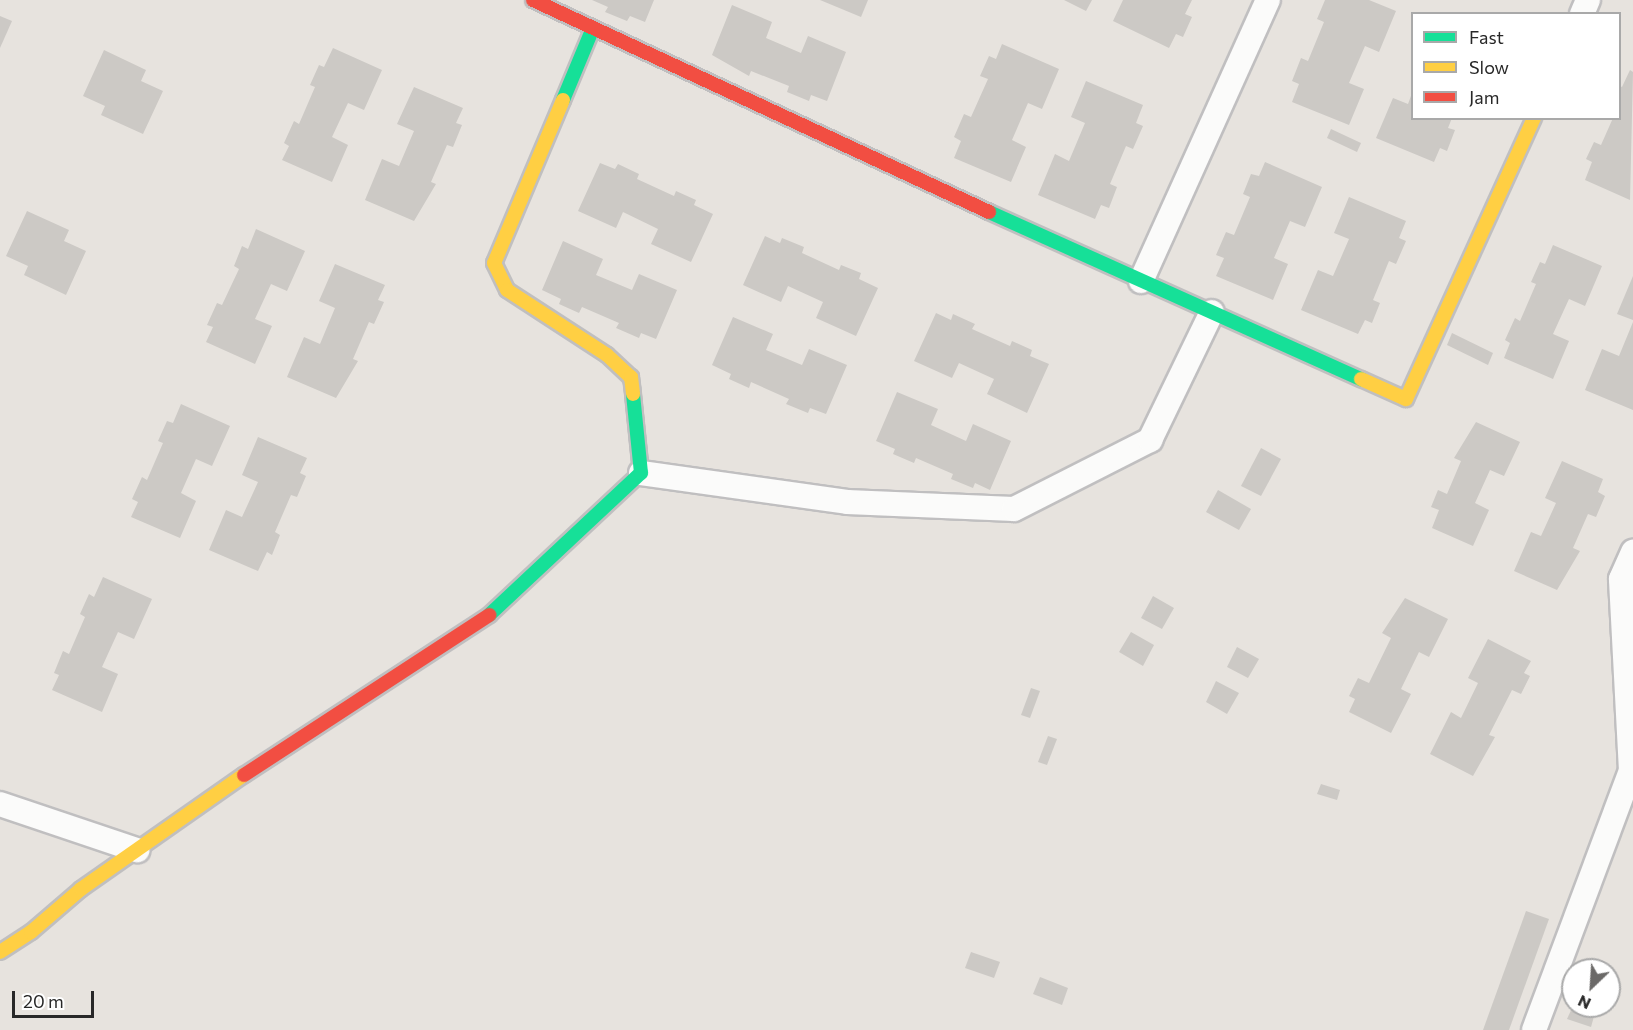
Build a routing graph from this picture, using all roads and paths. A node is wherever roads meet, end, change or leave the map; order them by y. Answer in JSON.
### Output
{"nodes":[{"id":1,"x":533,"y":0,"type":"edge"},
{"id":2,"x":1268,"y":0,"type":"edge"},
{"id":3,"x":593,"y":28,"type":"junction"},
{"id":4,"x":1533,"y":120,"type":"edge"},
{"id":5,"x":1141,"y":281,"type":"junction"},
{"id":6,"x":1212,"y":312,"type":"junction"},
{"id":7,"x":641,"y":473,"type":"junction"},
{"id":8,"x":1633,"y":552,"type":"edge"},
{"id":9,"x":1627,"y":582,"type":"edge"},
{"id":10,"x":0,"y":804,"type":"edge"},
{"id":11,"x":137,"y":850,"type":"junction"},
{"id":12,"x":0,"y":952,"type":"edge"},
{"id":13,"x":1534,"y":1030,"type":"edge"}],
"edges":[{"from":1,"to":3,"type":"street"},
{"from":2,"to":5,"type":"street"},
{"from":3,"to":5,"type":"street"},
{"from":3,"to":7,"type":"street"},
{"from":4,"to":6,"type":"street"},
{"from":5,"to":6,"type":"street"},
{"from":6,"to":7,"type":"street"},
{"from":7,"to":11,"type":"street"},
{"from":8,"to":9,"type":"street"},
{"from":9,"to":13,"type":"street"},
{"from":10,"to":11,"type":"street"},
{"from":11,"to":12,"type":"street"}]}
